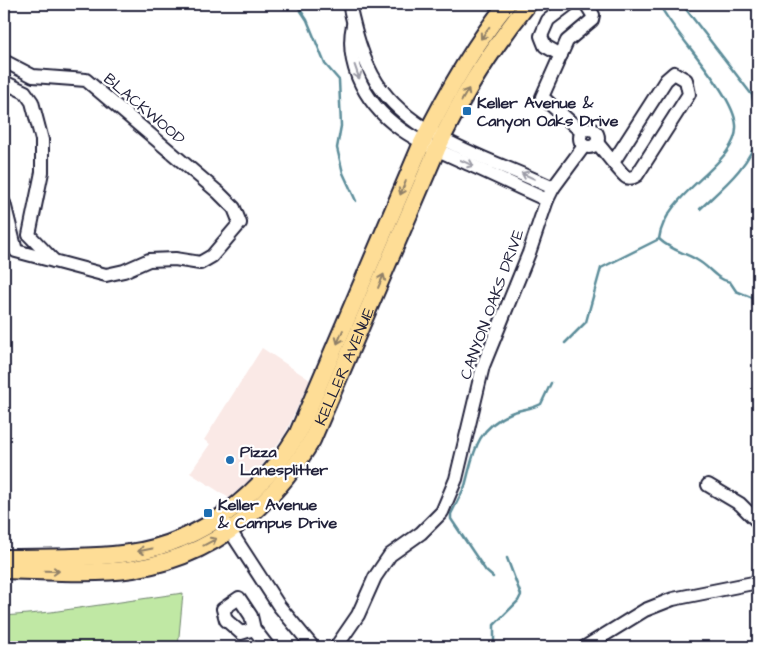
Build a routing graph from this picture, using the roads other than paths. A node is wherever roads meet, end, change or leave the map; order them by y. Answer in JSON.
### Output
{"nodes":[{"id":1,"x":349,"y":4,"type":"edge"},
{"id":2,"x":507,"y":4,"type":"edge"},
{"id":3,"x":528,"y":4,"type":"edge"},
{"id":4,"x":569,"y":4,"type":"edge"},
{"id":5,"x":586,"y":4,"type":"edge"},
{"id":6,"x":561,"y":55,"type":"junction"},
{"id":7,"x":4,"y":61,"type":"edge"},
{"id":8,"x":33,"y":76,"type":"junction"},
{"id":9,"x":4,"y":82,"type":"edge"},
{"id":10,"x":25,"y":92,"type":"junction"},
{"id":11,"x":582,"y":132,"type":"junction"},
{"id":12,"x":432,"y":140,"type":"junction"},
{"id":13,"x":597,"y":143,"type":"junction"},
{"id":14,"x":584,"y":146,"type":"junction"},
{"id":15,"x":614,"y":161,"type":"junction"},
{"id":16,"x":500,"y":171,"type":"junction"},
{"id":17,"x":552,"y":188,"type":"junction"},
{"id":18,"x":547,"y":200,"type":"junction"},
{"id":19,"x":4,"y":203,"type":"edge"},
{"id":20,"x":54,"y":261,"type":"junction"},
{"id":21,"x":708,"y":485,"type":"dead end"},
{"id":22,"x":758,"y":522,"type":"edge"},
{"id":23,"x":226,"y":524,"type":"junction"},
{"id":24,"x":4,"y":558,"type":"edge"},
{"id":25,"x":4,"y":570,"type":"edge"},
{"id":26,"x":758,"y":582,"type":"edge"},
{"id":27,"x":254,"y":629,"type":"dead end"},
{"id":28,"x":268,"y":647,"type":"edge"},
{"id":29,"x":313,"y":647,"type":"edge"},
{"id":30,"x":336,"y":647,"type":"edge"},
{"id":31,"x":585,"y":647,"type":"edge"}],
"edges":[{"from":1,"to":12,"type":"street"},
{"from":2,"to":12,"type":"main road","name":"KELLER AVENUE","one_way":true},
{"from":12,"to":3,"type":"main road","name":"KELLER AVENUE","one_way":true},
{"from":4,"to":6,"type":"street"},
{"from":5,"to":6,"type":"street"},
{"from":6,"to":11,"type":"street"},
{"from":7,"to":8,"type":"street","name":"BLACKWOOD"},
{"from":8,"to":10,"type":"street"},
{"from":8,"to":20,"type":"street","name":"BLACKWOOD"},
{"from":9,"to":10,"type":"street"},
{"from":10,"to":20,"type":"street"},
{"from":11,"to":13,"type":"street"},
{"from":11,"to":14,"type":"street"},
{"from":12,"to":16,"type":"street"},
{"from":12,"to":23,"type":"main road","name":"KELLER AVENUE"},
{"from":13,"to":14,"type":"street"},
{"from":13,"to":15,"type":"street"},
{"from":14,"to":17,"type":"street","name":"CANYON OAKS DRIVE"},
{"from":15,"to":15,"type":"street"},
{"from":17,"to":16,"type":"street","one_way":true},
{"from":16,"to":18,"type":"street"},
{"from":17,"to":18,"type":"street","name":"CANYON OAKS DRIVE"},
{"from":18,"to":30,"type":"street","name":"CANYON OAKS DRIVE"},
{"from":19,"to":20,"type":"street"},
{"from":21,"to":22,"type":"street"},
{"from":23,"to":24,"type":"main road","name":"KELLER AVENUE","one_way":true},
{"from":25,"to":23,"type":"main road","name":"KELLER AVENUE","one_way":true},
{"from":23,"to":29,"type":"street"},
{"from":26,"to":31,"type":"street"},
{"from":27,"to":28,"type":"street"}]}
